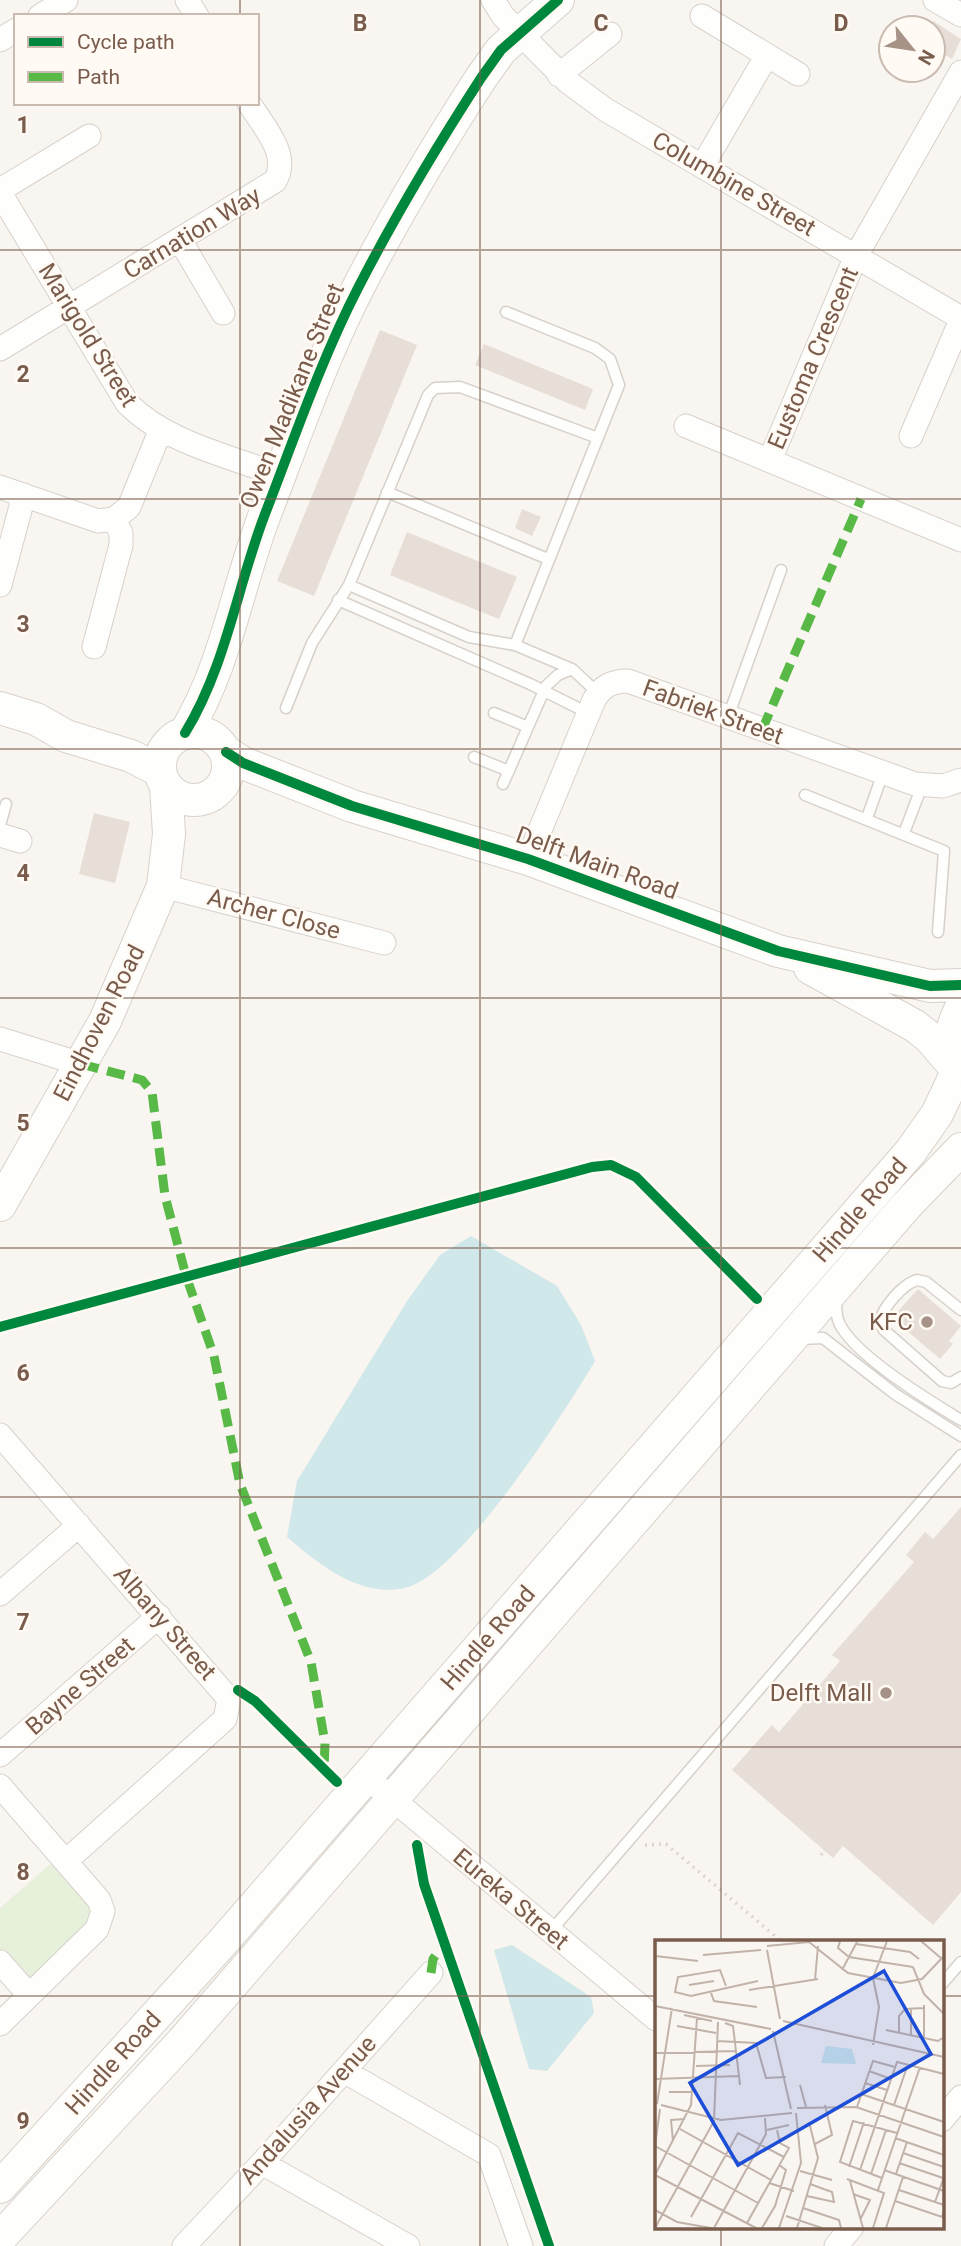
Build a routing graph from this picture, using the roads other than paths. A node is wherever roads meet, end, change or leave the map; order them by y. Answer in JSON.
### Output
{"nodes":[{"id":1,"x":66,"y":0,"type":"edge"},
{"id":2,"x":493,"y":0,"type":"edge"},
{"id":3,"x":558,"y":0,"type":"edge"},
{"id":4,"x":935,"y":0,"type":"edge"},
{"id":5,"x":43,"y":14,"type":"edge"},
{"id":6,"x":961,"y":15,"type":"edge"},
{"id":7,"x":702,"y":16,"type":"dead end"},
{"id":8,"x":520,"y":33,"type":"junction"},
{"id":9,"x":610,"y":34,"type":"dead end"},
{"id":10,"x":767,"y":55,"type":"junction"},
{"id":11,"x":961,"y":72,"type":"edge"},
{"id":12,"x":798,"y":74,"type":"dead end"},
{"id":13,"x":559,"y":75,"type":"junction"},
{"id":14,"x":250,"y":105,"type":"edge"},
{"id":15,"x":89,"y":136,"type":"dead end"},
{"id":16,"x":703,"y":165,"type":"junction"},
{"id":17,"x":0,"y":192,"type":"edge"},
{"id":18,"x":180,"y":240,"type":"junction"},
{"id":19,"x":856,"y":256,"type":"junction"},
{"id":20,"x":69,"y":307,"type":"junction"},
{"id":21,"x":506,"y":312,"type":"dead end"},
{"id":22,"x":223,"y":313,"type":"dead end"},
{"id":23,"x":961,"y":319,"type":"edge"},
{"id":24,"x":0,"y":349,"type":"edge"},
{"id":25,"x":686,"y":426,"type":"dead end"},
{"id":26,"x":161,"y":429,"type":"junction"},
{"id":27,"x":911,"y":436,"type":"dead end"},
{"id":28,"x":598,"y":438,"type":"junction"},
{"id":29,"x":770,"y":460,"type":"junction"},
{"id":30,"x":281,"y":476,"type":"junction"},
{"id":31,"x":0,"y":487,"type":"edge"},
{"id":32,"x":387,"y":492,"type":"junction"},
{"id":33,"x":24,"y":495,"type":"junction"},
{"id":34,"x":114,"y":519,"type":"junction"},
{"id":35,"x":961,"y":540,"type":"edge"},
{"id":36,"x":548,"y":559,"type":"junction"},
{"id":37,"x":781,"y":570,"type":"dead end"},
{"id":38,"x":0,"y":585,"type":"edge"},
{"id":39,"x":349,"y":585,"type":"junction"},
{"id":40,"x":338,"y":600,"type":"junction"},
{"id":41,"x":227,"y":637,"type":"junction"},
{"id":42,"x":515,"y":645,"type":"junction"},
{"id":43,"x":94,"y":647,"type":"dead end"},
{"id":44,"x":572,"y":669,"type":"junction"},
{"id":45,"x":543,"y":691,"type":"junction"},
{"id":46,"x":593,"y":703,"type":"junction"},
{"id":47,"x":0,"y":708,"type":"edge"},
{"id":48,"x":286,"y":708,"type":"dead end"},
{"id":49,"x":494,"y":713,"type":"dead end"},
{"id":50,"x":728,"y":717,"type":"junction"},
{"id":51,"x":36,"y":719,"type":"junction"},
{"id":52,"x":528,"y":727,"type":"junction"},
{"id":53,"x":180,"y":735,"type":"junction"},
{"id":54,"x":222,"y":747,"type":"junction"},
{"id":55,"x":474,"y":757,"type":"dead end"},
{"id":56,"x":509,"y":771,"type":"junction"},
{"id":57,"x":884,"y":773,"type":"junction"},
{"id":58,"x":163,"y":779,"type":"junction"},
{"id":59,"x":961,"y":780,"type":"edge"},
{"id":60,"x":503,"y":784,"type":"dead end"},
{"id":61,"x":922,"y":786,"type":"junction"},
{"id":62,"x":805,"y":796,"type":"dead end"},
{"id":63,"x":208,"y":798,"type":"junction"},
{"id":64,"x":6,"y":804,"type":"dead end"},
{"id":65,"x":352,"y":806,"type":"junction"},
{"id":66,"x":867,"y":818,"type":"junction"},
{"id":67,"x":0,"y":825,"type":"edge"},
{"id":68,"x":904,"y":833,"type":"junction"},
{"id":69,"x":528,"y":859,"type":"junction"},
{"id":70,"x":165,"y":880,"type":"junction"},
{"id":71,"x":937,"y":932,"type":"dead end"},
{"id":72,"x":384,"y":943,"type":"dead end"},
{"id":73,"x":778,"y":951,"type":"junction"},
{"id":74,"x":961,"y":985,"type":"edge"},
{"id":75,"x":961,"y":1008,"type":"edge"},
{"id":76,"x":0,"y":1039,"type":"edge"},
{"id":77,"x":81,"y":1064,"type":"junction"},
{"id":78,"x":957,"y":1074,"type":"edge"},
{"id":79,"x":961,"y":1149,"type":"edge"},
{"id":80,"x":0,"y":1205,"type":"edge"},
{"id":81,"x":837,"y":1284,"type":"junction"},
{"id":82,"x":961,"y":1310,"type":"edge"},
{"id":83,"x":785,"y":1346,"type":"junction"},
{"id":84,"x":961,"y":1377,"type":"edge"},
{"id":85,"x":961,"y":1420,"type":"edge"},
{"id":86,"x":0,"y":1435,"type":"edge"},
{"id":87,"x":961,"y":1436,"type":"edge"},
{"id":88,"x":961,"y":1455,"type":"edge"},
{"id":89,"x":79,"y":1524,"type":"junction"},
{"id":90,"x":0,"y":1594,"type":"edge"},
{"id":91,"x":159,"y":1616,"type":"junction"},
{"id":92,"x":0,"y":1755,"type":"edge"},
{"id":93,"x":351,"y":1780,"type":"junction"},
{"id":94,"x":0,"y":1786,"type":"edge"},
{"id":95,"x":392,"y":1799,"type":"junction"},
{"id":96,"x":66,"y":1861,"type":"junction"},
{"id":97,"x":550,"y":1932,"type":"junction"},
{"id":98,"x":0,"y":1962,"type":"edge"},
{"id":99,"x":961,"y":1962,"type":"edge"},
{"id":100,"x":431,"y":1973,"type":"dead end"},
{"id":101,"x":944,"y":1982,"type":"edge"},
{"id":102,"x":29,"y":1995,"type":"junction"},
{"id":103,"x":655,"y":2019,"type":"edge"},
{"id":104,"x":0,"y":2024,"type":"edge"},
{"id":105,"x":344,"y":2071,"type":"junction"},
{"id":106,"x":262,"y":2163,"type":"junction"},
{"id":107,"x":0,"y":2188,"type":"edge"},
{"id":108,"x":851,"y":2228,"type":"edge"},
{"id":109,"x":0,"y":2238,"type":"edge"},
{"id":110,"x":184,"y":2246,"type":"edge"},
{"id":111,"x":408,"y":2246,"type":"edge"},
{"id":112,"x":521,"y":2246,"type":"edge"},
{"id":113,"x":836,"y":2246,"type":"edge"}],
"edges":[{"from":1,"to":5,"type":"street"},
{"from":2,"to":8,"type":"street","name":"Columbine Street"},
{"from":3,"to":8,"type":"street","name":"Owen Madikane Street"},
{"from":4,"to":6,"type":"street"},
{"from":7,"to":10,"type":"street"},
{"from":8,"to":13,"type":"street","name":"Columbine Street"},
{"from":8,"to":30,"type":"street","name":"Owen Madikane Street"},
{"from":9,"to":13,"type":"street"},
{"from":10,"to":12,"type":"street"},
{"from":10,"to":16,"type":"street"},
{"from":11,"to":19,"type":"street","name":"Eustoma Crescent"},
{"from":13,"to":16,"type":"street","name":"Columbine Street"},
{"from":14,"to":18,"type":"street","name":"Carnation Way"},
{"from":15,"to":17,"type":"street"},
{"from":16,"to":19,"type":"street","name":"Columbine Street"},
{"from":17,"to":20,"type":"street","name":"Marigold Street"},
{"from":18,"to":20,"type":"street","name":"Carnation Way"},
{"from":18,"to":22,"type":"street"},
{"from":19,"to":23,"type":"street","name":"Columbine Street"},
{"from":19,"to":29,"type":"street","name":"Eustoma Crescent"},
{"from":20,"to":24,"type":"street","name":"Carnation Way"},
{"from":20,"to":26,"type":"street","name":"Marigold Street"},
{"from":21,"to":28,"type":"lane"},
{"from":23,"to":27,"type":"street"},
{"from":25,"to":29,"type":"street","name":"Eustoma Crescent"},
{"from":26,"to":30,"type":"street","name":"Marigold Street"},
{"from":26,"to":34,"type":"street"},
{"from":28,"to":32,"type":"lane"},
{"from":28,"to":36,"type":"lane"},
{"from":29,"to":35,"type":"street","name":"Eustoma Crescent"},
{"from":30,"to":41,"type":"street","name":"Owen Madikane Street"},
{"from":31,"to":33,"type":"street"},
{"from":32,"to":36,"type":"lane"},
{"from":32,"to":39,"type":"lane"},
{"from":33,"to":34,"type":"street"},
{"from":33,"to":38,"type":"street"},
{"from":34,"to":43,"type":"street"},
{"from":36,"to":42,"type":"lane"},
{"from":37,"to":50,"type":"lane"},
{"from":39,"to":40,"type":"lane"},
{"from":39,"to":42,"type":"lane"},
{"from":40,"to":45,"type":"lane"},
{"from":40,"to":48,"type":"lane"},
{"from":41,"to":53,"type":"street","name":"Owen Madikane Street"},
{"from":41,"to":54,"type":"street","name":"Owen Madikane Street"},
{"from":42,"to":44,"type":"lane"},
{"from":44,"to":45,"type":"lane"},
{"from":44,"to":46,"type":"lane"},
{"from":45,"to":46,"type":"lane"},
{"from":45,"to":52,"type":"lane"},
{"from":46,"to":50,"type":"street","name":"Fabriek Street"},
{"from":46,"to":69,"type":"street"},
{"from":47,"to":51,"type":"street"},
{"from":49,"to":52,"type":"lane"},
{"from":50,"to":57,"type":"street","name":"Fabriek Street"},
{"from":51,"to":53,"type":"street"},
{"from":51,"to":58,"type":"street"},
{"from":52,"to":56,"type":"lane"},
{"from":53,"to":54,"type":"street"},
{"from":53,"to":58,"type":"street"},
{"from":54,"to":63,"type":"street"},
{"from":54,"to":65,"type":"street","name":"Delft Main Road"},
{"from":55,"to":56,"type":"lane"},
{"from":56,"to":60,"type":"lane"},
{"from":57,"to":61,"type":"street","name":"Fabriek Street"},
{"from":57,"to":66,"type":"lane"},
{"from":58,"to":63,"type":"street"},
{"from":58,"to":70,"type":"street","name":"Eindhoven Road"},
{"from":59,"to":61,"type":"street","name":"Fabriek Street"},
{"from":61,"to":68,"type":"lane"},
{"from":62,"to":66,"type":"lane"},
{"from":63,"to":65,"type":"street","name":"Delft Main Road"},
{"from":63,"to":70,"type":"street","name":"Eindhoven Road"},
{"from":64,"to":67,"type":"lane"},
{"from":65,"to":69,"type":"street","name":"Delft Main Road"},
{"from":66,"to":68,"type":"lane"},
{"from":68,"to":71,"type":"lane"},
{"from":69,"to":73,"type":"street","name":"Delft Main Road"},
{"from":70,"to":72,"type":"street","name":"Archer Close"},
{"from":70,"to":77,"type":"street","name":"Eindhoven Road"},
{"from":73,"to":74,"type":"street","name":"Delft Main Road"},
{"from":73,"to":78,"type":"street","name":"Delft Main Road"},
{"from":75,"to":78,"type":"street"},
{"from":76,"to":77,"type":"street"},
{"from":77,"to":80,"type":"street","name":"Eindhoven Road"},
{"from":78,"to":93,"type":"street","name":"Hindle Road"},
{"from":79,"to":81,"type":"street","name":"Hindle Road"},
{"from":81,"to":83,"type":"street","name":"Hindle Road"},
{"from":81,"to":85,"type":"lane"},
{"from":82,"to":84,"type":"lane"},
{"from":83,"to":87,"type":"lane"},
{"from":83,"to":95,"type":"street","name":"Hindle Road"},
{"from":86,"to":89,"type":"street","name":"Albany Street"},
{"from":88,"to":97,"type":"lane"},
{"from":89,"to":90,"type":"street"},
{"from":89,"to":91,"type":"street","name":"Albany Street"},
{"from":91,"to":92,"type":"street","name":"Bayne Street"},
{"from":91,"to":96,"type":"street","name":"Albany Street"},
{"from":93,"to":95,"type":"street","name":"Eureka Street"},
{"from":93,"to":107,"type":"street","name":"Hindle Road"},
{"from":94,"to":96,"type":"street"},
{"from":95,"to":97,"type":"street","name":"Eureka Street"},
{"from":95,"to":109,"type":"street","name":"Hindle Road"},
{"from":96,"to":102,"type":"street"},
{"from":97,"to":103,"type":"street","name":"Eureka Street"},
{"from":98,"to":102,"type":"street"},
{"from":99,"to":101,"type":"lane"},
{"from":100,"to":105,"type":"street","name":"Andalusia Avenue"},
{"from":102,"to":104,"type":"street"},
{"from":105,"to":106,"type":"street","name":"Andalusia Avenue"},
{"from":105,"to":112,"type":"street"},
{"from":106,"to":110,"type":"street","name":"Andalusia Avenue"},
{"from":106,"to":111,"type":"street"},
{"from":108,"to":113,"type":"street"}]}
